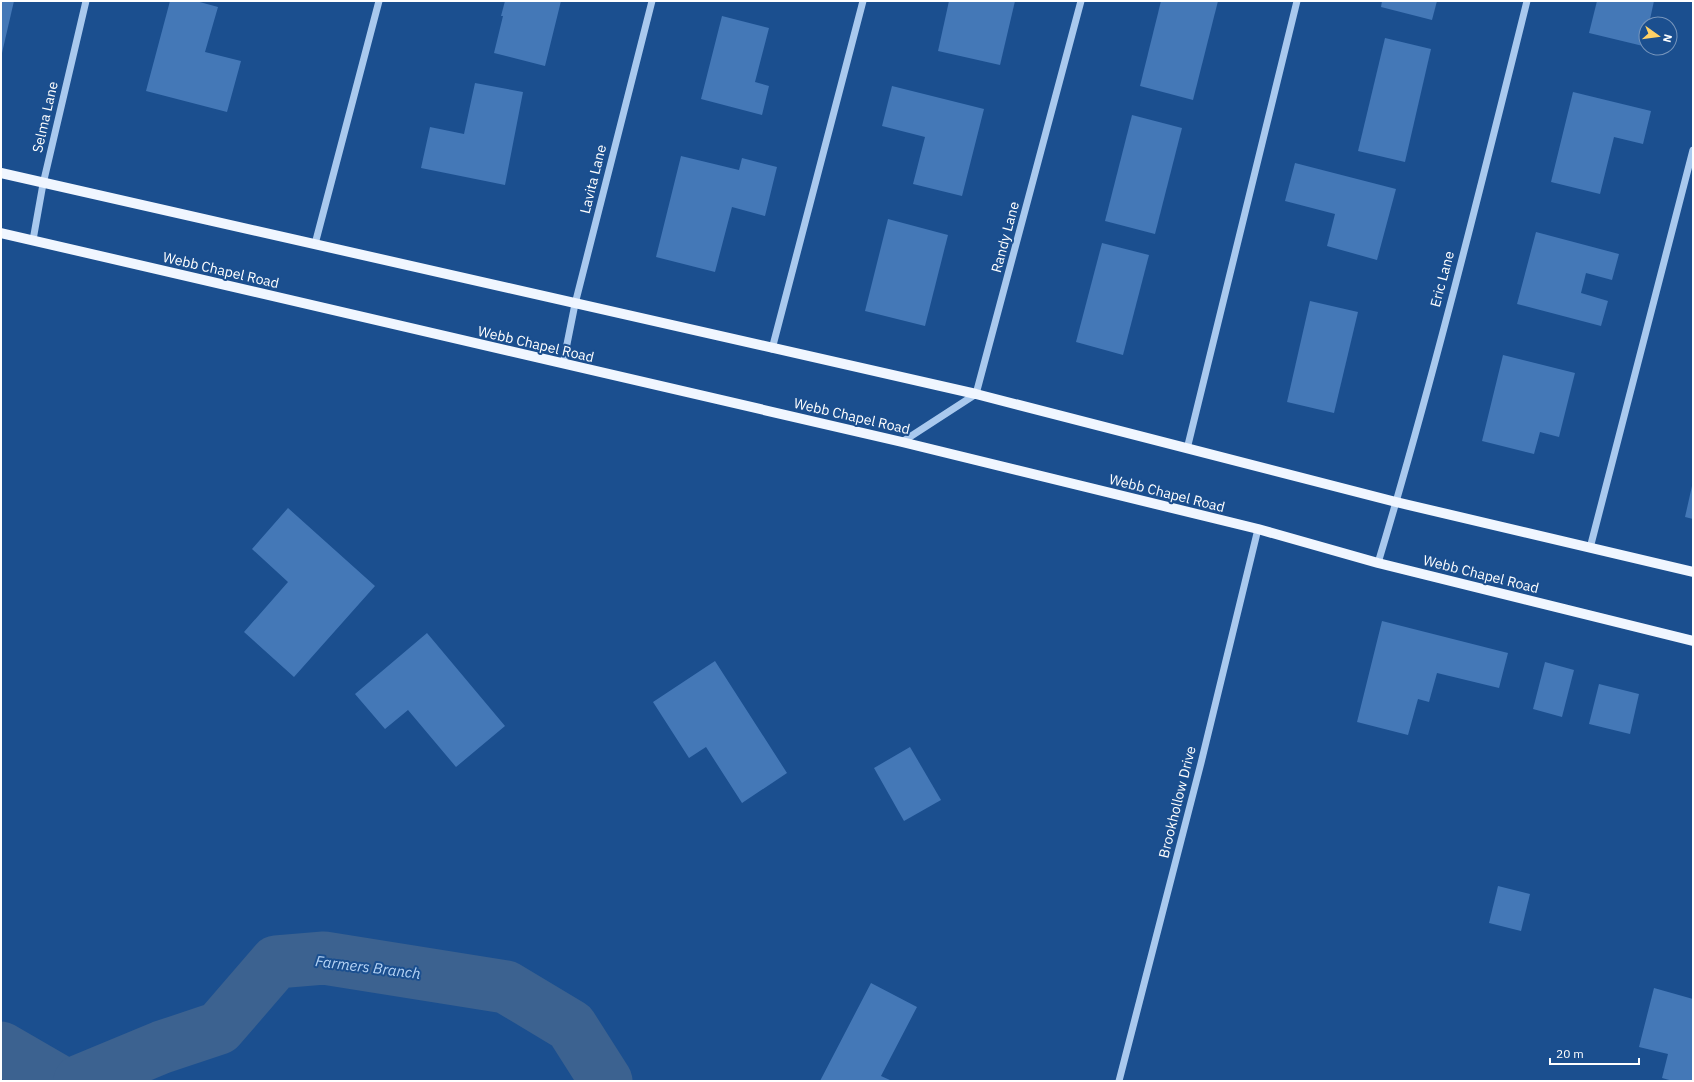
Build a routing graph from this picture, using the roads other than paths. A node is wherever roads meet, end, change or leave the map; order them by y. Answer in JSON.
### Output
{"nodes":[{"id":1,"x":86,"y":1,"type":"edge"},
{"id":2,"x":379,"y":1,"type":"edge"},
{"id":3,"x":652,"y":1,"type":"edge"},
{"id":4,"x":862,"y":1,"type":"edge"},
{"id":5,"x":1081,"y":1,"type":"edge"},
{"id":6,"x":1297,"y":1,"type":"edge"},
{"id":7,"x":1527,"y":1,"type":"edge"},
{"id":8,"x":1693,"y":150,"type":"edge"},
{"id":9,"x":1,"y":173,"type":"edge"},
{"id":10,"x":43,"y":184,"type":"junction"},
{"id":11,"x":1,"y":233,"type":"edge"},
{"id":12,"x":32,"y":240,"type":"junction"},
{"id":13,"x":315,"y":244,"type":"junction"},
{"id":14,"x":575,"y":304,"type":"junction"},
{"id":15,"x":772,"y":349,"type":"junction"},
{"id":16,"x":563,"y":364,"type":"junction"},
{"id":17,"x":976,"y":394,"type":"junction"},
{"id":18,"x":902,"y":442,"type":"junction"},
{"id":19,"x":1187,"y":449,"type":"junction"},
{"id":20,"x":1396,"y":502,"type":"junction"},
{"id":21,"x":1258,"y":529,"type":"junction"},
{"id":22,"x":1590,"y":548,"type":"junction"},
{"id":23,"x":1378,"y":562,"type":"junction"},
{"id":24,"x":1693,"y":572,"type":"edge"},
{"id":25,"x":1693,"y":641,"type":"edge"},
{"id":26,"x":1119,"y":1081,"type":"edge"}],
"edges":[{"from":1,"to":10,"type":"street","name":"Selma Lane"},
{"from":2,"to":13,"type":"street"},
{"from":3,"to":14,"type":"street","name":"Lavita Lane"},
{"from":4,"to":15,"type":"street"},
{"from":5,"to":17,"type":"street","name":"Randy Lane"},
{"from":6,"to":19,"type":"street"},
{"from":7,"to":20,"type":"street","name":"Eric Lane"},
{"from":8,"to":22,"type":"street"},
{"from":9,"to":10,"type":"main road"},
{"from":10,"to":12,"type":"street","name":"Selma Lane"},
{"from":10,"to":13,"type":"main road"},
{"from":11,"to":12,"type":"main road","name":"Webb Chapel Road"},
{"from":12,"to":16,"type":"main road","name":"Webb Chapel Road"},
{"from":13,"to":14,"type":"main road"},
{"from":14,"to":15,"type":"main road"},
{"from":14,"to":16,"type":"street","name":"Lavita Lane"},
{"from":15,"to":17,"type":"main road"},
{"from":16,"to":18,"type":"main road","name":"Webb Chapel Road"},
{"from":17,"to":18,"type":"street"},
{"from":17,"to":19,"type":"main road"},
{"from":18,"to":21,"type":"main road","name":"Webb Chapel Road"},
{"from":19,"to":20,"type":"main road"},
{"from":20,"to":22,"type":"main road"},
{"from":20,"to":23,"type":"street","name":"Eric Lane"},
{"from":21,"to":23,"type":"main road","name":"Webb Chapel Road"},
{"from":21,"to":26,"type":"street","name":"Brookhollow Drive"},
{"from":22,"to":24,"type":"main road"},
{"from":23,"to":25,"type":"main road","name":"Webb Chapel Road"}]}
